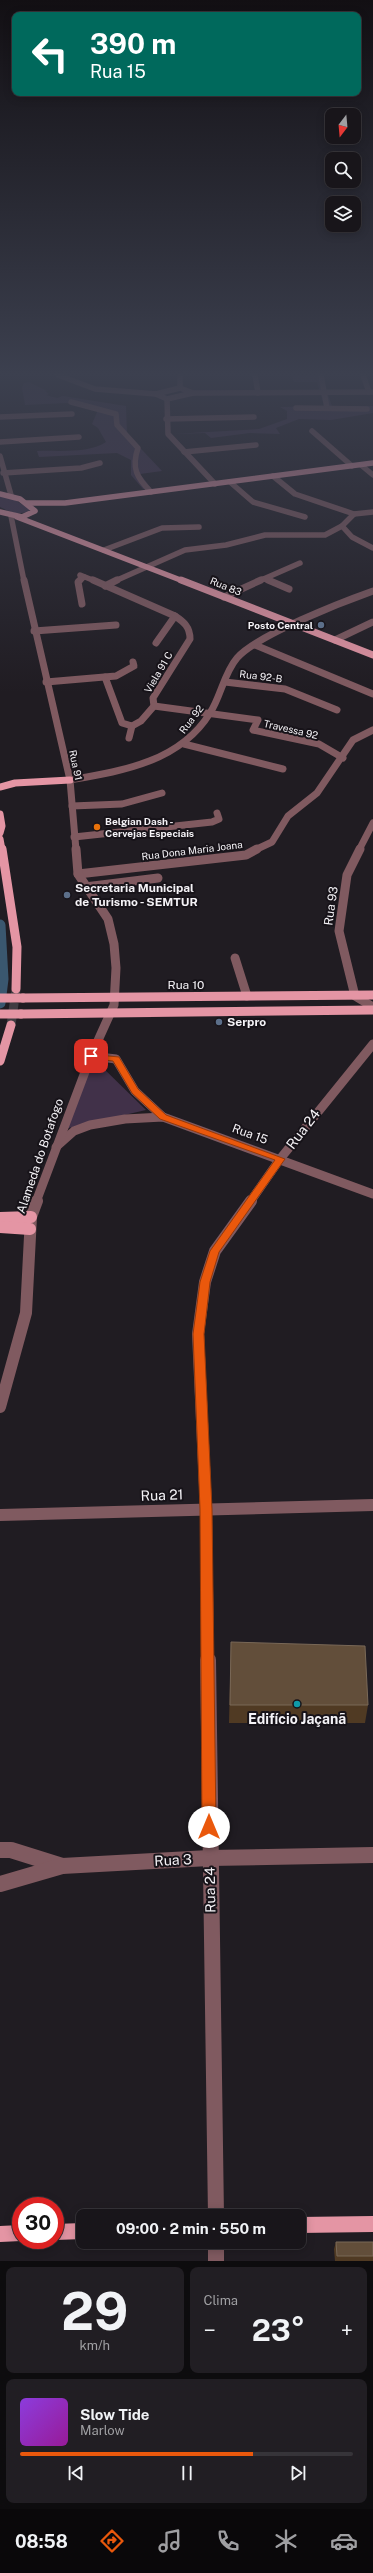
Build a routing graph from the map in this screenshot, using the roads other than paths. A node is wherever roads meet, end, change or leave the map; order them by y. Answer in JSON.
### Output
{"nodes":[{"id":1,"x":139,"y":481,"type":"edge"},
{"id":2,"x":211,"y":481,"type":"edge"},
{"id":3,"x":241,"y":481,"type":"edge"},
{"id":4,"x":279,"y":481,"type":"edge"},
{"id":5,"x":230,"y":482,"type":"junction"},
{"id":6,"x":6,"y":483,"type":"joint"},
{"id":7,"x":214,"y":484,"type":"junction"},
{"id":8,"x":0,"y":488,"type":"edge"},
{"id":9,"x":151,"y":492,"type":"junction"},
{"id":10,"x":0,"y":494,"type":"edge"},
{"id":11,"x":10,"y":496,"type":"junction"},
{"id":12,"x":27,"y":503,"type":"junction"},
{"id":13,"x":65,"y":503,"type":"junction"},
{"id":14,"x":0,"y":512,"type":"edge"},
{"id":15,"x":34,"y":512,"type":"junction"},
{"id":16,"x":373,"y":512,"type":"edge"},
{"id":17,"x":354,"y":514,"type":"junction"},
{"id":18,"x":14,"y":517,"type":"junction"},
{"id":19,"x":305,"y":517,"type":"dead end"},
{"id":20,"x":342,"y":526,"type":"junction"},
{"id":21,"x":199,"y":527,"type":"dead end"},
{"id":22,"x":71,"y":537,"type":"junction"},
{"id":23,"x":373,"y":548,"type":"edge"},
{"id":24,"x":104,"y":550,"type":"junction"},
{"id":25,"x":300,"y":563,"type":"dead end"},
{"id":26,"x":150,"y":567,"type":"junction"},
{"id":27,"x":264,"y":579,"type":"junction"},
{"id":28,"x":105,"y":586,"type":"junction"},
{"id":29,"x":289,"y":589,"type":"dead end"},
{"id":30,"x":373,"y":591,"type":"edge"},
{"id":31,"x":224,"y":596,"type":"junction"},
{"id":32,"x":82,"y":604,"type":"dead end"},
{"id":33,"x":175,"y":616,"type":"junction"},
{"id":34,"x":373,"y":622,"type":"edge"},
{"id":35,"x":295,"y":625,"type":"junction"},
{"id":36,"x":116,"y":626,"type":"dead end"},
{"id":37,"x":34,"y":631,"type":"junction"},
{"id":38,"x":334,"y":640,"type":"junction"},
{"id":39,"x":156,"y":642,"type":"dead end"},
{"id":40,"x":255,"y":645,"type":"junction"},
{"id":41,"x":373,"y":655,"type":"edge"},
{"id":42,"x":133,"y":662,"type":"dead end"},
{"id":43,"x":105,"y":677,"type":"junction"},
{"id":44,"x":46,"y":682,"type":"junction"},
{"id":45,"x":225,"y":682,"type":"junction"},
{"id":46,"x":373,"y":694,"type":"edge"},
{"id":47,"x":154,"y":706,"type":"junction"},
{"id":48,"x":337,"y":710,"type":"dead end"},
{"id":49,"x":210,"y":713,"type":"junction"},
{"id":50,"x":132,"y":726,"type":"junction"},
{"id":51,"x":373,"y":730,"type":"edge"},
{"id":52,"x":129,"y":738,"type":"dead end"},
{"id":53,"x":184,"y":744,"type":"junction"},
{"id":54,"x":343,"y":758,"type":"junction"},
{"id":55,"x":283,"y":769,"type":"dead end"},
{"id":56,"x":70,"y":780,"type":"junction"},
{"id":57,"x":0,"y":787,"type":"edge"},
{"id":58,"x":162,"y":793,"type":"dead end"},
{"id":59,"x":72,"y":806,"type":"junction"},
{"id":60,"x":217,"y":813,"type":"dead end"},
{"id":61,"x":0,"y":814,"type":"edge"},
{"id":62,"x":373,"y":823,"type":"edge"},
{"id":63,"x":0,"y":833,"type":"edge"},
{"id":64,"x":74,"y":838,"type":"junction"},
{"id":65,"x":0,"y":839,"type":"edge"},
{"id":66,"x":78,"y":874,"type":"junction"},
{"id":67,"x":156,"y":878,"type":"dead end"},
{"id":68,"x":85,"y":887,"type":"junction"},
{"id":69,"x":235,"y":958,"type":"dead end"},
{"id":70,"x":16,"y":989,"type":"tunnel mouth"},
{"id":71,"x":373,"y":995,"type":"edge"},
{"id":72,"x":247,"y":996,"type":"junction"},
{"id":73,"x":339,"y":996,"type":"junction"},
{"id":74,"x":355,"y":996,"type":"junction"},
{"id":75,"x":114,"y":997,"type":"junction"},
{"id":76,"x":0,"y":998,"type":"edge"},
{"id":77,"x":373,"y":1007,"type":"edge"},
{"id":78,"x":373,"y":1010,"type":"edge"},
{"id":79,"x":268,"y":1012,"type":"junction"},
{"id":80,"x":112,"y":1013,"type":"junction"},
{"id":81,"x":0,"y":1014,"type":"edge"},
{"id":82,"x":11,"y":1025,"type":"tunnel mouth"},
{"id":83,"x":373,"y":1044,"type":"edge"},
{"id":84,"x":91,"y":1056,"type":"junction"},
{"id":85,"x":0,"y":1061,"type":"edge"},
{"id":86,"x":163,"y":1117,"type":"junction"},
{"id":87,"x":54,"y":1151,"type":"junction"},
{"id":88,"x":280,"y":1159,"type":"junction"},
{"id":89,"x":373,"y":1194,"type":"edge"},
{"id":90,"x":31,"y":1217,"type":"junction"},
{"id":91,"x":0,"y":1218,"type":"edge"},
{"id":92,"x":0,"y":1227,"type":"edge"},
{"id":93,"x":30,"y":1229,"type":"junction"},
{"id":94,"x":0,"y":1407,"type":"edge"},
{"id":95,"x":373,"y":1506,"type":"edge"},
{"id":96,"x":206,"y":1509,"type":"junction"},
{"id":97,"x":0,"y":1516,"type":"edge"},
{"id":98,"x":0,"y":1850,"type":"edge"},
{"id":99,"x":373,"y":1855,"type":"edge"},
{"id":100,"x":209,"y":1858,"type":"junction"},
{"id":101,"x":62,"y":1866,"type":"junction"},
{"id":102,"x":0,"y":1884,"type":"edge"},
{"id":103,"x":216,"y":2209,"type":"edge"},
{"id":104,"x":373,"y":2224,"type":"edge"},
{"id":105,"x":306,"y":2225,"type":"edge"},
{"id":106,"x":76,"y":2231,"type":"edge"},
{"id":107,"x":64,"y":2232,"type":"edge"},
{"id":108,"x":12,"y":2233,"type":"edge"},
{"id":109,"x":0,"y":2234,"type":"edge"},
{"id":110,"x":216,"y":2249,"type":"edge"},
{"id":111,"x":216,"y":2261,"type":"edge"}],
"edges":[{"from":1,"to":9,"type":"street"},
{"from":2,"to":7,"type":"street"},
{"from":3,"to":5,"type":"main road"},
{"from":4,"to":17,"type":"street"},
{"from":5,"to":7,"type":"main road"},
{"from":5,"to":19,"type":"street"},
{"from":6,"to":8,"type":"street"},
{"from":6,"to":11,"type":"street"},
{"from":7,"to":9,"type":"main road"},
{"from":9,"to":13,"type":"main road"},
{"from":10,"to":11,"type":"main road"},
{"from":11,"to":12,"type":"main road"},
{"from":12,"to":13,"type":"main road"},
{"from":12,"to":15,"type":"main road","name":"Rua 83"},
{"from":13,"to":15,"type":"main road"},
{"from":14,"to":18,"type":"main road","name":"Rua 83"},
{"from":15,"to":18,"type":"main road"},
{"from":15,"to":22,"type":"main road","name":"Rua 83"},
{"from":16,"to":17,"type":"street"},
{"from":17,"to":20,"type":"street"},
{"from":18,"to":22,"type":"main road","name":"Rua 83"},
{"from":18,"to":37,"type":"street","name":"Rua 91"},
{"from":20,"to":23,"type":"street"},
{"from":20,"to":26,"type":"street"},
{"from":21,"to":24,"type":"street"},
{"from":22,"to":24,"type":"main road","name":"Rua 83"},
{"from":24,"to":26,"type":"main road","name":"Rua 83"},
{"from":25,"to":27,"type":"street"},
{"from":26,"to":28,"type":"street"},
{"from":26,"to":31,"type":"main road","name":"Rua 83"},
{"from":27,"to":29,"type":"street"},
{"from":27,"to":31,"type":"street"},
{"from":28,"to":32,"type":"street","name":"Viela 91 C"},
{"from":28,"to":33,"type":"street","name":"Viela 91 C"},
{"from":30,"to":35,"type":"street","name":"Rua 92"},
{"from":31,"to":35,"type":"main road","name":"Rua 83"},
{"from":33,"to":39,"type":"street","name":"Viela 91 C"},
{"from":33,"to":47,"type":"street","name":"Viela 91 C"},
{"from":34,"to":38,"type":"street"},
{"from":35,"to":38,"type":"main road","name":"Rua 83"},
{"from":35,"to":40,"type":"street","name":"Rua 92"},
{"from":36,"to":37,"type":"street"},
{"from":37,"to":44,"type":"street","name":"Rua 91"},
{"from":38,"to":41,"type":"main road","name":"Rua 83"},
{"from":40,"to":45,"type":"street","name":"Rua 92"},
{"from":40,"to":46,"type":"street"},
{"from":42,"to":43,"type":"street"},
{"from":43,"to":44,"type":"street"},
{"from":43,"to":50,"type":"street"},
{"from":44,"to":56,"type":"street","name":"Rua 91"},
{"from":45,"to":48,"type":"street","name":"Rua 92-B"},
{"from":45,"to":49,"type":"street","name":"Rua 92"},
{"from":47,"to":49,"type":"street","name":"Travessa 92"},
{"from":47,"to":50,"type":"street","name":"Viela 91 C"},
{"from":49,"to":53,"type":"street","name":"Rua 92"},
{"from":49,"to":54,"type":"street","name":"Travessa 92"},
{"from":50,"to":52,"type":"street"},
{"from":51,"to":54,"type":"street","name":"Rua Dona Maria Joana"},
{"from":53,"to":55,"type":"street"},
{"from":53,"to":56,"type":"street","name":"Rua 92"},
{"from":54,"to":66,"type":"street","name":"Rua Dona Maria Joana"},
{"from":56,"to":57,"type":"main road"},
{"from":56,"to":59,"type":"street","name":"Rua 91"},
{"from":58,"to":59,"type":"street"},
{"from":59,"to":64,"type":"street","name":"Rua 91"},
{"from":60,"to":64,"type":"street"},
{"from":61,"to":63,"type":"main road"},
{"from":62,"to":74,"type":"street","name":"Rua 93"},
{"from":64,"to":66,"type":"street","name":"Rua 91"},
{"from":65,"to":70,"type":"main road"},
{"from":66,"to":68,"type":"street","name":"Rua 91"},
{"from":67,"to":68,"type":"street","name":"Rua Dona Maria Joana"},
{"from":68,"to":75,"type":"street","name":"Rua 91"},
{"from":69,"to":72,"type":"street"},
{"from":71,"to":74,"type":"main road","name":"Rua 10"},
{"from":72,"to":73,"type":"main road","name":"Rua 10"},
{"from":72,"to":75,"type":"main road","name":"Rua 10"},
{"from":73,"to":74,"type":"main road","name":"Rua 10"},
{"from":73,"to":79,"type":"main road"},
{"from":74,"to":77,"type":"street"},
{"from":75,"to":76,"type":"main road","name":"Rua 10","bridge":true},
{"from":75,"to":80,"type":"street","name":"Rua 91"},
{"from":78,"to":79,"type":"main road"},
{"from":79,"to":80,"type":"main road"},
{"from":80,"to":81,"type":"main road","bridge":true},
{"from":80,"to":84,"type":"street","name":"Alameda do Botafogo"},
{"from":82,"to":85,"type":"main road"},
{"from":83,"to":88,"type":"street","name":"Rua 24"},
{"from":84,"to":86,"type":"street","name":"Rua 15"},
{"from":84,"to":87,"type":"street","name":"Alameda do Botafogo"},
{"from":86,"to":87,"type":"street","name":"Rua 15"},
{"from":86,"to":88,"type":"street","name":"Rua 15"},
{"from":87,"to":90,"type":"street","name":"Alameda do Botafogo"},
{"from":88,"to":89,"type":"street","name":"Rua 15"},
{"from":88,"to":96,"type":"street","name":"Rua 24"},
{"from":90,"to":91,"type":"main road"},
{"from":90,"to":93,"type":"street","name":"Alameda do Botafogo"},
{"from":92,"to":93,"type":"main road"},
{"from":93,"to":94,"type":"street","name":"Alameda do Botafogo"},
{"from":95,"to":96,"type":"street","name":"Rua 21"},
{"from":96,"to":97,"type":"street","name":"Rua 21"},
{"from":96,"to":100,"type":"street","name":"Rua 24"},
{"from":98,"to":101,"type":"street"},
{"from":99,"to":100,"type":"street","name":"Rua 3"},
{"from":100,"to":101,"type":"street","name":"Rua 3"},
{"from":100,"to":103,"type":"street","name":"Rua 24"},
{"from":101,"to":102,"type":"street","name":"Rua 3"},
{"from":104,"to":105,"type":"main road"},
{"from":106,"to":107,"type":"main road"},
{"from":108,"to":109,"type":"main road"},
{"from":110,"to":111,"type":"street"}]}
